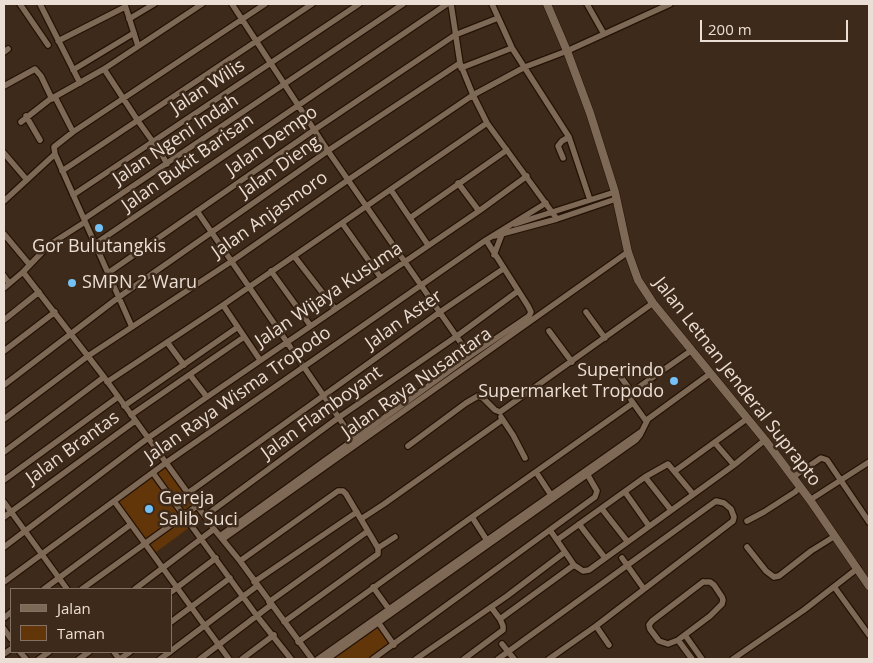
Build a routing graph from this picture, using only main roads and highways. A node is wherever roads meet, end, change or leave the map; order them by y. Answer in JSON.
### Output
{"nodes":[{"id":1,"x":547,"y":4,"type":"edge"},
{"id":2,"x":868,"y":582,"type":"edge"}],
"edges":[{"from":1,"to":2,"type":"main road","name":"Jalan Letnan Jenderal Suprapto"}]}
